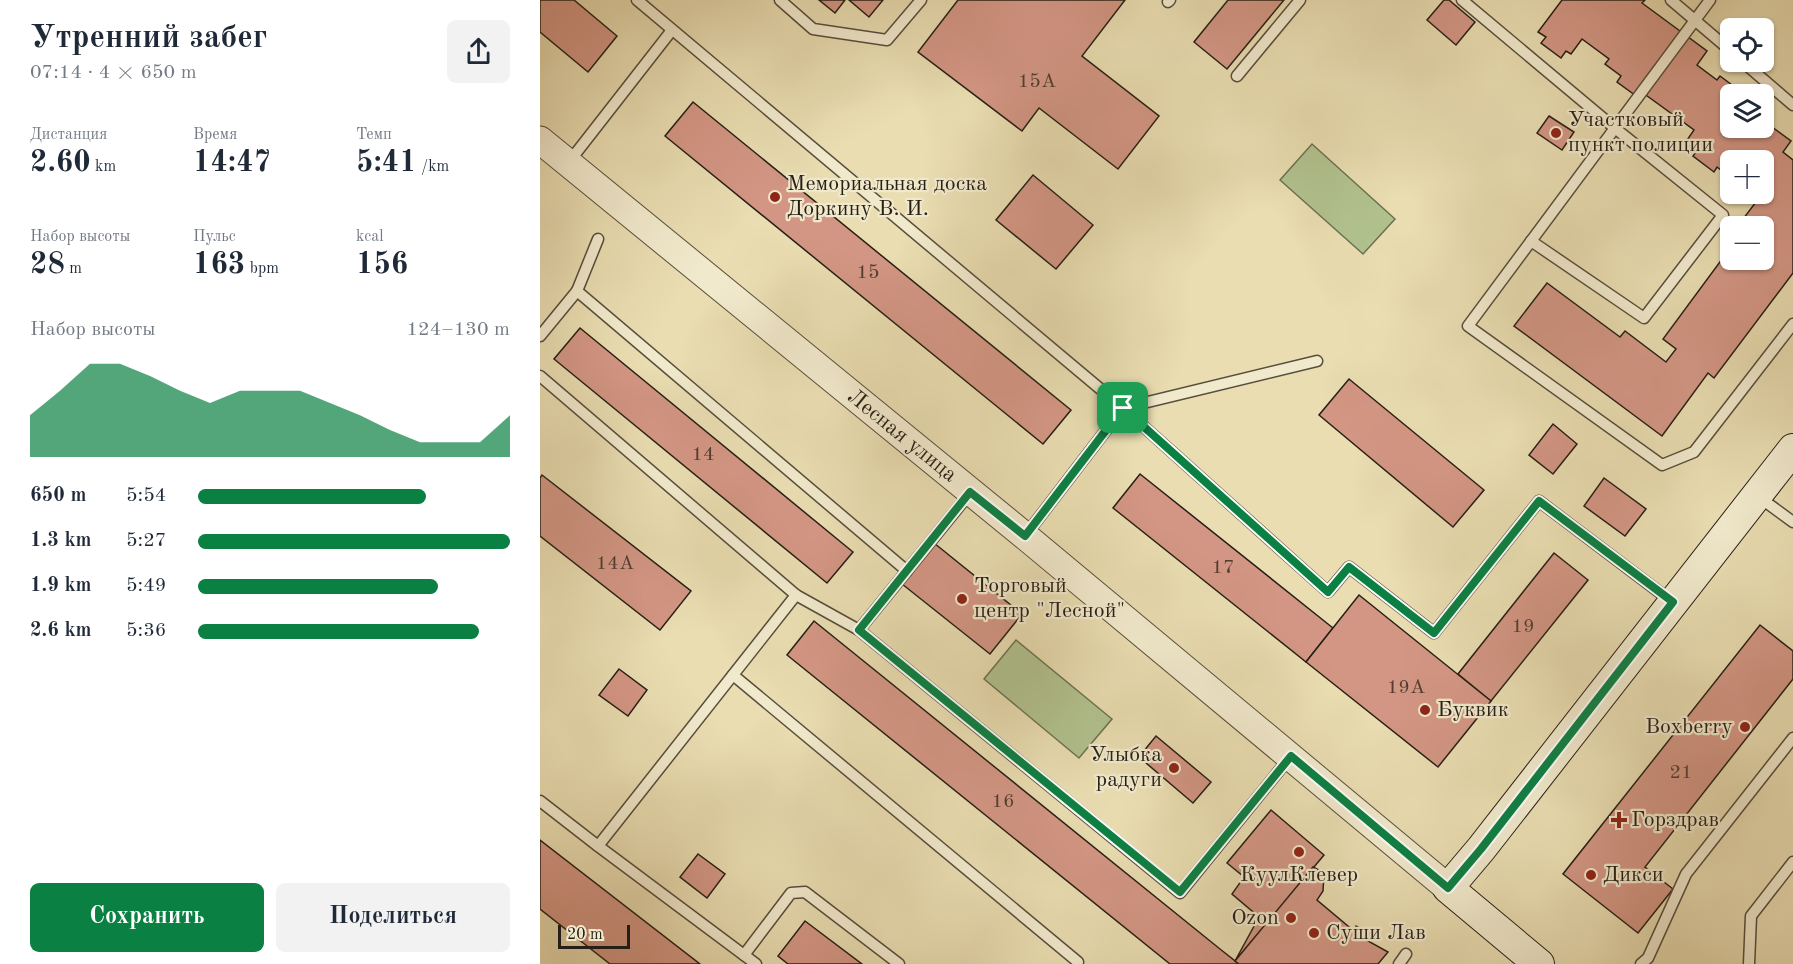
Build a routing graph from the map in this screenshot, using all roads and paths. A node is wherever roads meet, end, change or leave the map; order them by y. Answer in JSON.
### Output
{"nodes":[{"id":1,"x":636,"y":0,"type":"edge"},
{"id":2,"x":780,"y":0,"type":"edge"},
{"id":3,"x":921,"y":0,"type":"edge"},
{"id":4,"x":1300,"y":0,"type":"edge"},
{"id":5,"x":1462,"y":0,"type":"edge"},
{"id":6,"x":1671,"y":0,"type":"edge"},
{"id":7,"x":1710,"y":0,"type":"edge"},
{"id":8,"x":1695,"y":20,"type":"junction"},
{"id":9,"x":672,"y":30,"type":"junction"},
{"id":10,"x":1720,"y":42,"type":"edge"},
{"id":11,"x":1755,"y":72,"type":"edge"},
{"id":12,"x":1237,"y":76,"type":"dead end"},
{"id":13,"x":1793,"y":105,"type":"edge"},
{"id":14,"x":1616,"y":129,"type":"junction"},
{"id":15,"x":540,"y":140,"type":"edge"},
{"id":16,"x":568,"y":163,"type":"junction"},
{"id":17,"x":598,"y":239,"type":"dead end"},
{"id":18,"x":1531,"y":241,"type":"junction"},
{"id":19,"x":577,"y":291,"type":"junction"},
{"id":20,"x":1793,"y":324,"type":"edge"},
{"id":21,"x":540,"y":336,"type":"edge"},
{"id":22,"x":1317,"y":361,"type":"dead end"},
{"id":23,"x":540,"y":376,"type":"edge"},
{"id":24,"x":1123,"y":408,"type":"junction"},
{"id":25,"x":1793,"y":449,"type":"edge"},
{"id":26,"x":970,"y":492,"type":"junction"},
{"id":27,"x":1757,"y":495,"type":"junction"},
{"id":28,"x":1793,"y":522,"type":"edge"},
{"id":29,"x":1025,"y":536,"type":"junction"},
{"id":30,"x":907,"y":571,"type":"junction"},
{"id":31,"x":796,"y":595,"type":"junction"},
{"id":32,"x":1673,"y":602,"type":"junction"},
{"id":33,"x":859,"y":630,"type":"junction"},
{"id":34,"x":733,"y":675,"type":"junction"},
{"id":35,"x":1793,"y":738,"type":"edge"},
{"id":36,"x":1291,"y":756,"type":"junction"},
{"id":37,"x":540,"y":801,"type":"edge"},
{"id":38,"x":598,"y":846,"type":"junction"},
{"id":39,"x":1793,"y":862,"type":"edge"},
{"id":40,"x":1448,"y":888,"type":"junction"},
{"id":41,"x":1406,"y":954,"type":"dead end"},
{"id":42,"x":744,"y":955,"type":"junction"},
{"id":43,"x":1078,"y":962,"type":"dead end"},
{"id":44,"x":756,"y":964,"type":"edge"},
{"id":45,"x":899,"y":964,"type":"edge"},
{"id":46,"x":1399,"y":964,"type":"edge"},
{"id":47,"x":1539,"y":964,"type":"edge"},
{"id":48,"x":1641,"y":964,"type":"edge"},
{"id":49,"x":1749,"y":964,"type":"edge"}],
"edges":[{"from":1,"to":9,"type":"lane"},
{"from":2,"to":3,"type":"lane"},
{"from":4,"to":12,"type":"lane"},
{"from":5,"to":14,"type":"lane"},
{"from":6,"to":8,"type":"lane"},
{"from":7,"to":8,"type":"lane"},
{"from":8,"to":10,"type":"lane"},
{"from":8,"to":14,"type":"lane"},
{"from":9,"to":16,"type":"lane"},
{"from":9,"to":24,"type":"lane"},
{"from":11,"to":13,"type":"lane"},
{"from":14,"to":18,"type":"lane"},
{"from":14,"to":18,"type":"lane"},
{"from":15,"to":16,"type":"street","name":"Лесная улица"},
{"from":16,"to":26,"type":"street","name":"Лесная улица"},
{"from":17,"to":19,"type":"lane"},
{"from":18,"to":20,"type":"lane"},
{"from":19,"to":21,"type":"lane"},
{"from":19,"to":30,"type":"lane"},
{"from":22,"to":24,"type":"lane"},
{"from":23,"to":31,"type":"lane"},
{"from":24,"to":29,"type":"lane"},
{"from":24,"to":32,"type":"lane"},
{"from":25,"to":27,"type":"main road"},
{"from":26,"to":29,"type":"street","name":"Лесная улица"},
{"from":26,"to":30,"type":"lane"},
{"from":27,"to":28,"type":"lane"},
{"from":27,"to":32,"type":"main road"},
{"from":29,"to":36,"type":"street","name":"Лесная улица"},
{"from":30,"to":33,"type":"lane"},
{"from":31,"to":33,"type":"lane"},
{"from":31,"to":34,"type":"lane"},
{"from":32,"to":40,"type":"main road"},
{"from":33,"to":36,"type":"lane"},
{"from":34,"to":38,"type":"lane"},
{"from":34,"to":43,"type":"lane"},
{"from":35,"to":48,"type":"lane"},
{"from":36,"to":40,"type":"street","name":"Лесная улица"},
{"from":37,"to":38,"type":"lane"},
{"from":38,"to":42,"type":"lane"},
{"from":39,"to":49,"type":"lane"},
{"from":40,"to":47,"type":"main road","name":"Лесная улица"},
{"from":41,"to":46,"type":"lane"},
{"from":42,"to":44,"type":"lane"},
{"from":42,"to":45,"type":"lane"}]}
